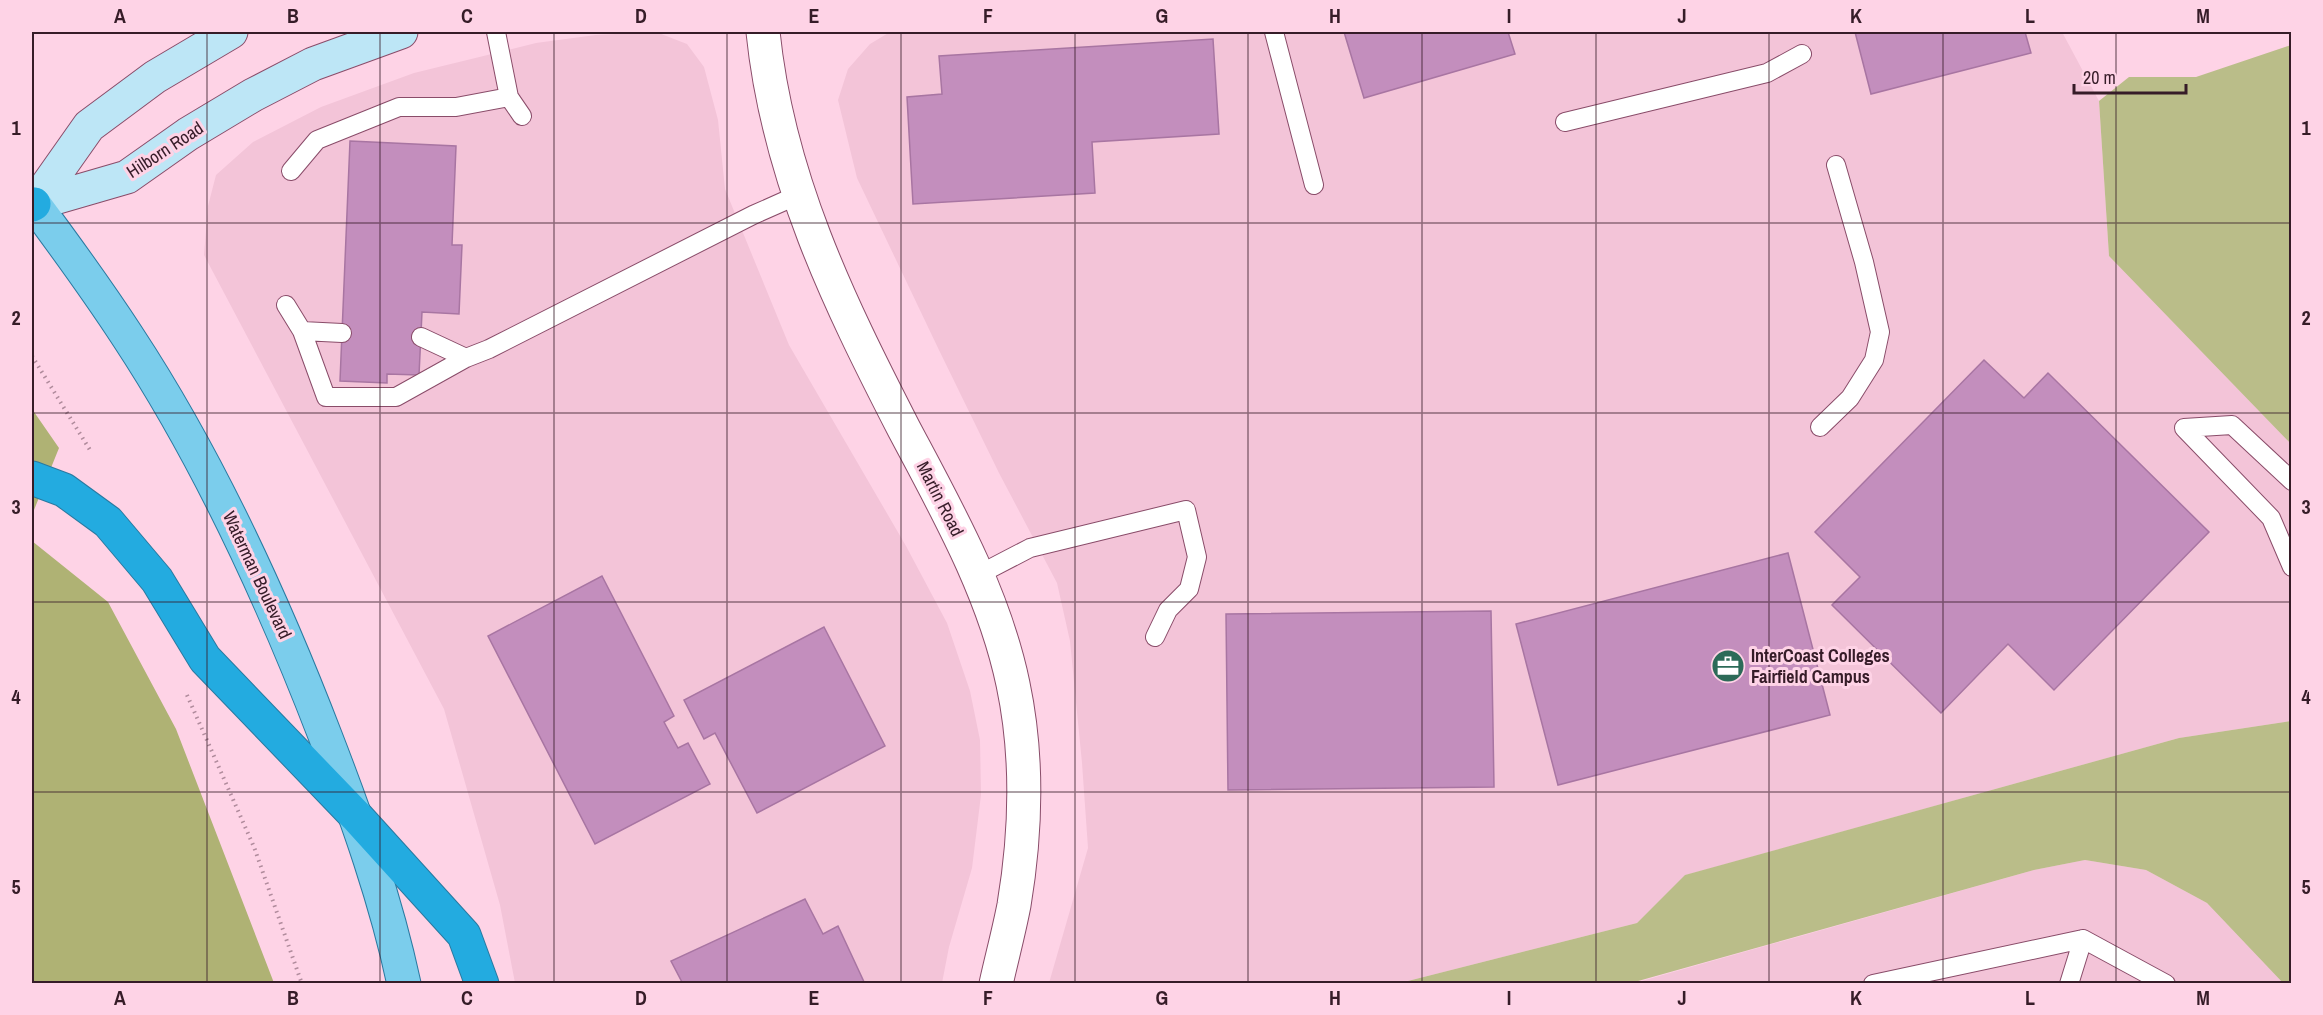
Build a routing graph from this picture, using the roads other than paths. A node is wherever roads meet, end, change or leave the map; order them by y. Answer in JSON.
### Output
{"nodes":[{"id":1,"x":231,"y":32,"type":"edge"},
{"id":2,"x":401,"y":32,"type":"edge"},
{"id":3,"x":496,"y":32,"type":"edge"},
{"id":4,"x":763,"y":32,"type":"edge"},
{"id":5,"x":1274,"y":32,"type":"edge"},
{"id":6,"x":1802,"y":54,"type":"dead end"},
{"id":7,"x":508,"y":97,"type":"junction"},
{"id":8,"x":522,"y":116,"type":"dead end"},
{"id":9,"x":1565,"y":122,"type":"dead end"},
{"id":10,"x":1836,"y":165,"type":"dead end"},
{"id":11,"x":291,"y":171,"type":"dead end"},
{"id":12,"x":1314,"y":185,"type":"dead end"},
{"id":13,"x":798,"y":195,"type":"junction"},
{"id":14,"x":32,"y":202,"type":"edge"},
{"id":15,"x":286,"y":305,"type":"dead end"},
{"id":16,"x":302,"y":331,"type":"junction"},
{"id":17,"x":342,"y":333,"type":"dead end"},
{"id":18,"x":421,"y":337,"type":"dead end"},
{"id":19,"x":466,"y":358,"type":"junction"},
{"id":20,"x":1820,"y":427,"type":"dead end"},
{"id":21,"x":32,"y":478,"type":"edge"},
{"id":22,"x":2292,"y":481,"type":"edge"},
{"id":23,"x":2292,"y":567,"type":"edge"},
{"id":24,"x":978,"y":575,"type":"junction"},
{"id":25,"x":1155,"y":637,"type":"dead end"},
{"id":26,"x":356,"y":816,"type":"junction"},
{"id":27,"x":2083,"y":939,"type":"junction"},
{"id":28,"x":404,"y":984,"type":"edge"},
{"id":29,"x":482,"y":984,"type":"edge"},
{"id":30,"x":996,"y":984,"type":"edge"},
{"id":31,"x":1873,"y":984,"type":"edge"},
{"id":32,"x":2069,"y":984,"type":"edge"},
{"id":33,"x":2166,"y":984,"type":"edge"}],
"edges":[{"from":1,"to":14,"type":"street"},
{"from":2,"to":14,"type":"street","name":"Hilborn Road"},
{"from":3,"to":7,"type":"lane"},
{"from":4,"to":13,"type":"street","name":"Martin Road"},
{"from":5,"to":12,"type":"lane"},
{"from":6,"to":9,"type":"lane"},
{"from":7,"to":8,"type":"lane"},
{"from":7,"to":11,"type":"lane"},
{"from":10,"to":20,"type":"lane"},
{"from":13,"to":19,"type":"lane"},
{"from":13,"to":24,"type":"street","name":"Martin Road"},
{"from":14,"to":26,"type":"main road","name":"Waterman Boulevard"},
{"from":15,"to":16,"type":"lane"},
{"from":16,"to":17,"type":"lane"},
{"from":16,"to":19,"type":"lane"},
{"from":18,"to":19,"type":"lane"},
{"from":21,"to":26,"type":"highway"},
{"from":22,"to":23,"type":"lane"},
{"from":24,"to":25,"type":"lane"},
{"from":24,"to":30,"type":"street","name":"Martin Road"},
{"from":26,"to":28,"type":"main road","name":"Waterman Boulevard"},
{"from":26,"to":29,"type":"highway"},
{"from":27,"to":31,"type":"lane"},
{"from":27,"to":32,"type":"lane"},
{"from":27,"to":33,"type":"lane"}]}
